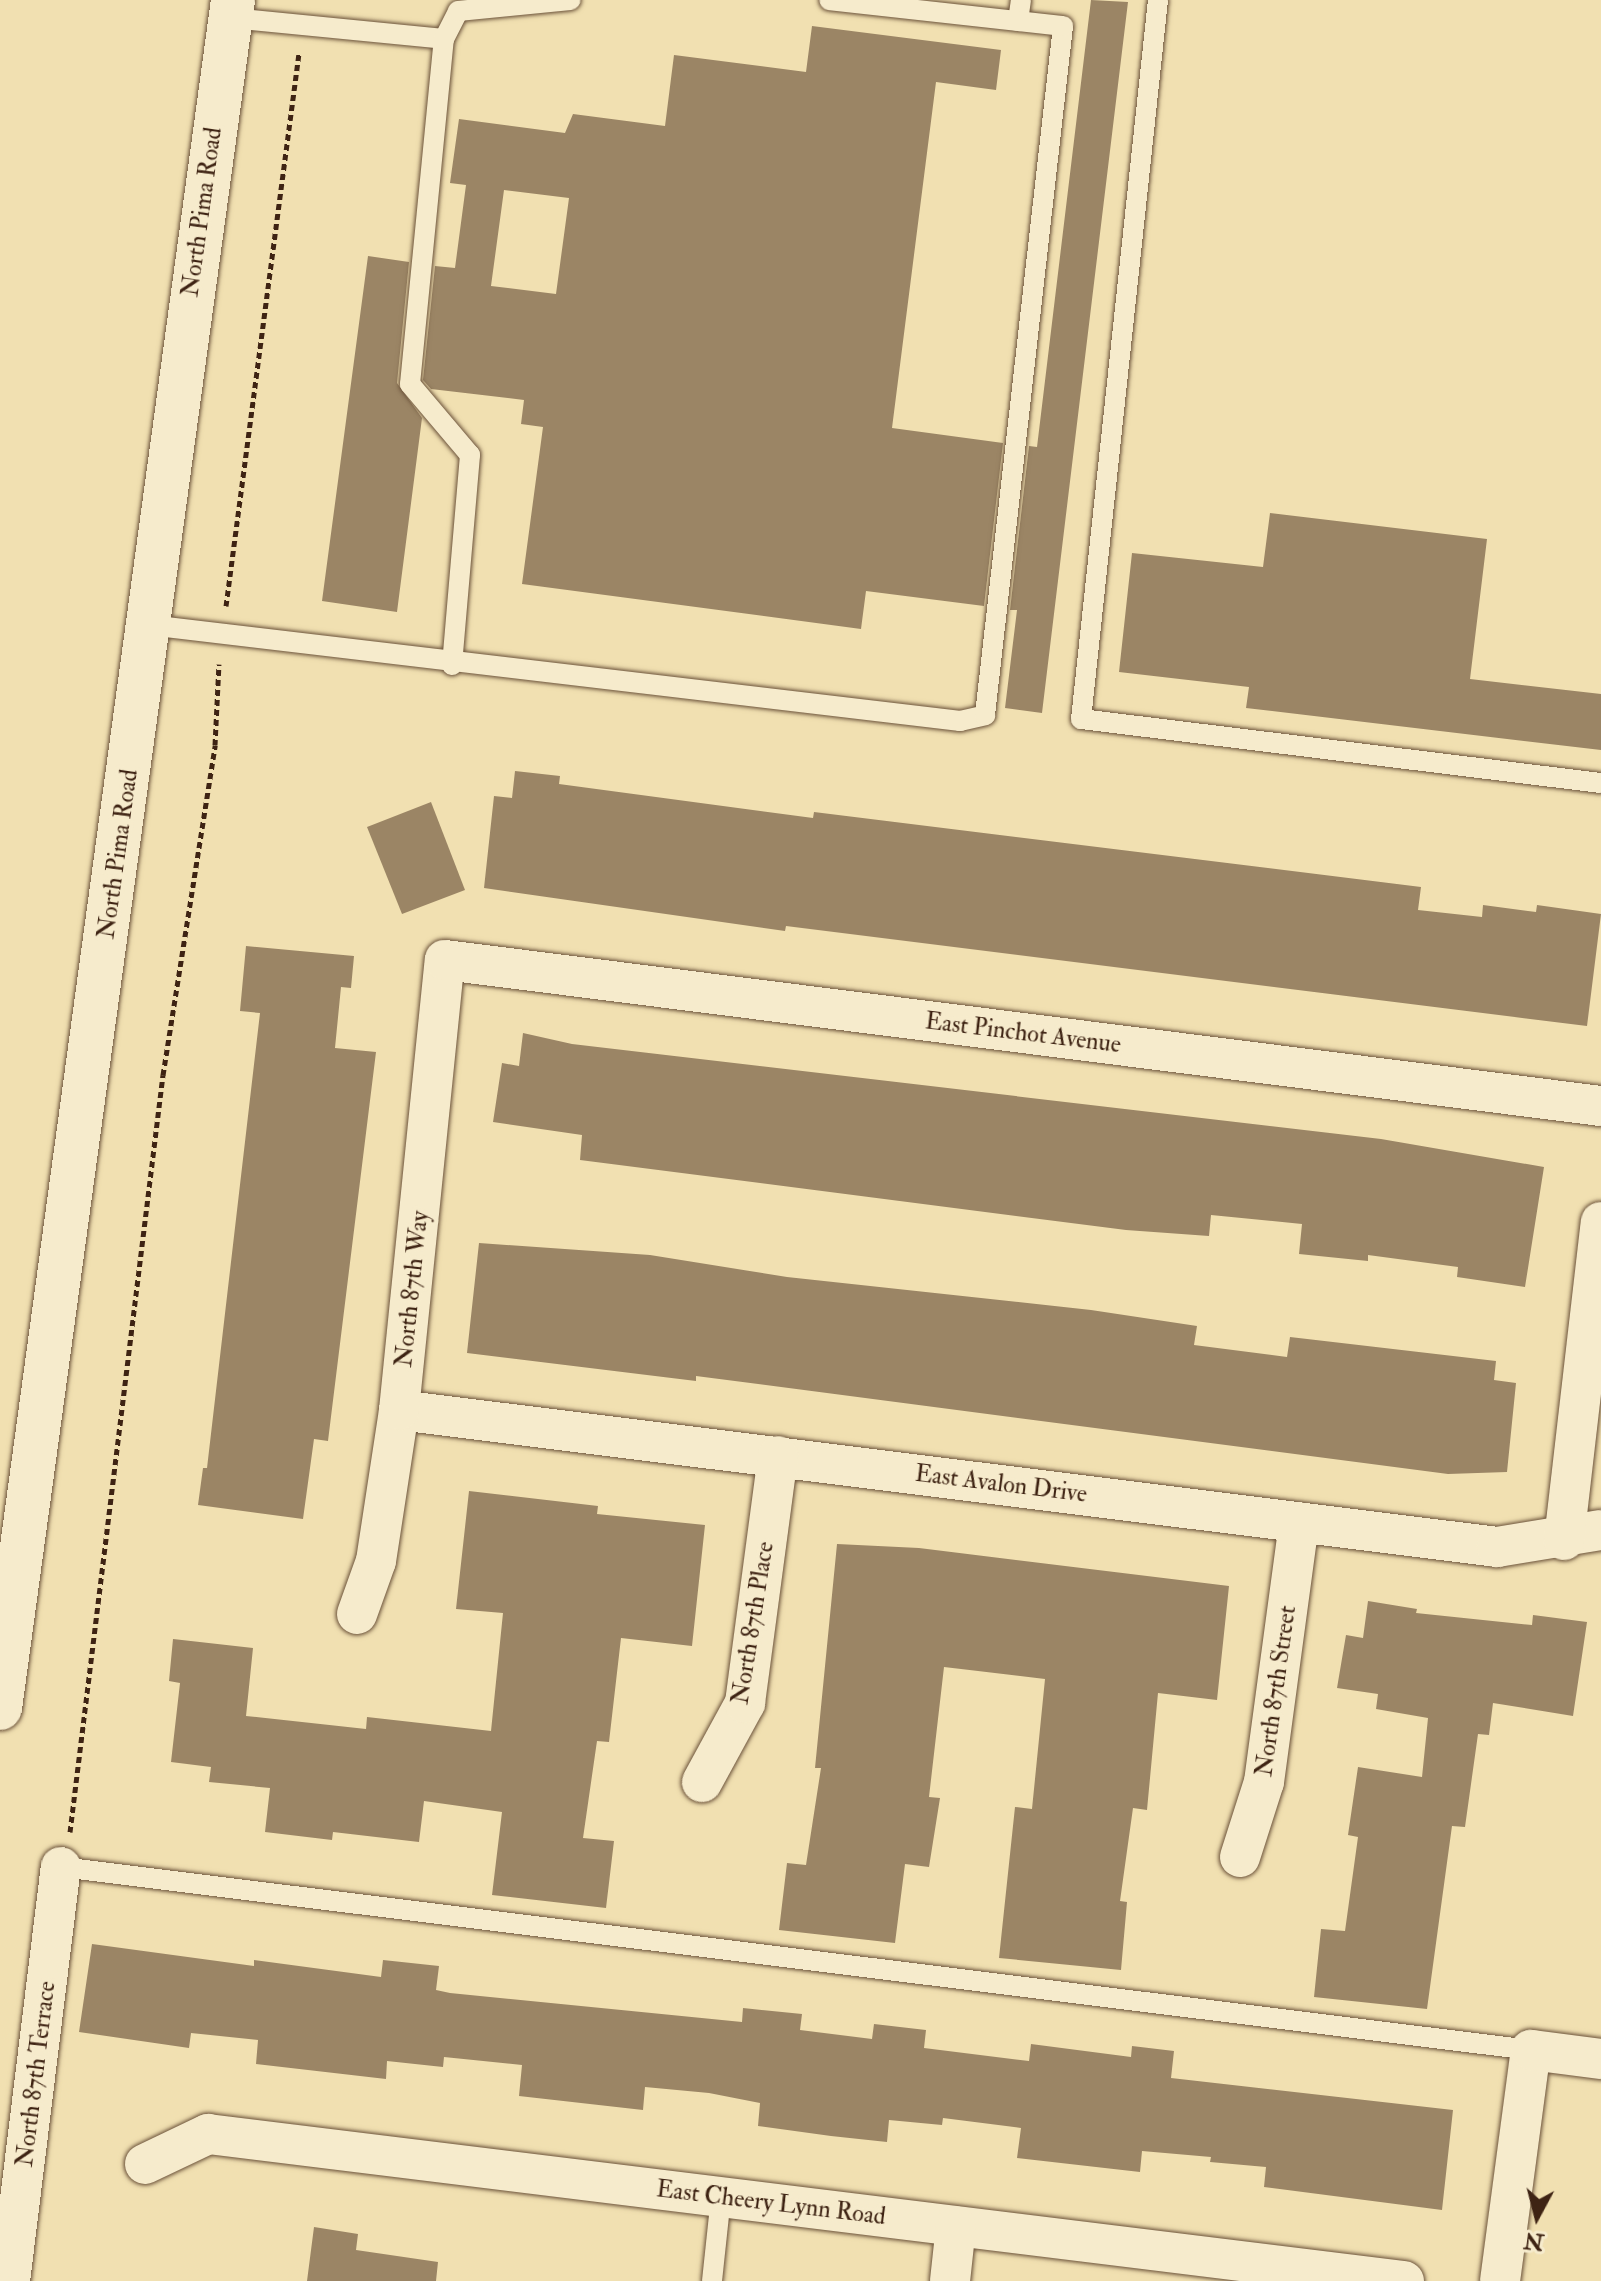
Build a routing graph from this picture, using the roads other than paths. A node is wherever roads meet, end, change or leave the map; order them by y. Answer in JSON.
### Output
{"nodes":[{"id":1,"x":570,"y":0,"type":"edge"},
{"id":2,"x":829,"y":0,"type":"edge"},
{"id":3,"x":1021,"y":0,"type":"edge"},
{"id":4,"x":1158,"y":0,"type":"edge"},
{"id":5,"x":232,"y":9,"type":"edge"},
{"id":6,"x":1018,"y":21,"type":"junction"},
{"id":7,"x":444,"y":39,"type":"junction"},
{"id":8,"x":149,"y":625,"type":"junction"},
{"id":9,"x":452,"y":665,"type":"junction"},
{"id":10,"x":1601,"y":783,"type":"edge"},
{"id":11,"x":445,"y":960,"type":"joint"},
{"id":12,"x":1601,"y":1106,"type":"edge"},
{"id":13,"x":1601,"y":1222,"type":"edge"},
{"id":14,"x":399,"y":1410,"type":"junction"},
{"id":15,"x":778,"y":1456,"type":"junction"},
{"id":16,"x":1299,"y":1522,"type":"junction"},
{"id":17,"x":1583,"y":1535,"type":"edge"},
{"id":18,"x":357,"y":1614,"type":"dead end"},
{"id":19,"x":0,"y":1708,"type":"edge"},
{"id":20,"x":702,"y":1782,"type":"dead end"},
{"id":21,"x":1240,"y":1857,"type":"dead end"},
{"id":22,"x":65,"y":1868,"type":"joint"},
{"id":23,"x":1531,"y":2050,"type":"junction"},
{"id":24,"x":1601,"y":2059,"type":"edge"},
{"id":25,"x":145,"y":2164,"type":"dead end"},
{"id":26,"x":721,"y":2197,"type":"junction"},
{"id":27,"x":956,"y":2226,"type":"junction"},
{"id":28,"x":1190,"y":2268,"type":"edge"},
{"id":29,"x":10,"y":2281,"type":"edge"},
{"id":30,"x":712,"y":2281,"type":"edge"},
{"id":31,"x":950,"y":2281,"type":"edge"},
{"id":32,"x":1404,"y":2281,"type":"edge"},
{"id":33,"x":1500,"y":2281,"type":"edge"}],
"edges":[{"from":1,"to":7,"type":"lane"},
{"from":2,"to":6,"type":"lane"},
{"from":3,"to":6,"type":"lane"},
{"from":4,"to":10,"type":"lane"},
{"from":5,"to":7,"type":"lane"},
{"from":5,"to":8,"type":"main road","name":"North Pima Road"},
{"from":6,"to":9,"type":"lane"},
{"from":7,"to":9,"type":"lane"},
{"from":8,"to":9,"type":"lane"},
{"from":8,"to":19,"type":"main road","name":"North Pima Road"},
{"from":11,"to":12,"type":"street","name":"East Pinchot Avenue"},
{"from":11,"to":14,"type":"street","name":"North 87th Way"},
{"from":13,"to":17,"type":"street"},
{"from":14,"to":15,"type":"street","name":"East Avalon Drive"},
{"from":14,"to":18,"type":"street","name":"North 87th Way"},
{"from":15,"to":16,"type":"street","name":"East Avalon Drive"},
{"from":15,"to":20,"type":"street","name":"North 87th Place"},
{"from":16,"to":17,"type":"street","name":"East Avalon Drive"},
{"from":16,"to":21,"type":"street","name":"North 87th Street"},
{"from":22,"to":23,"type":"lane"},
{"from":22,"to":29,"type":"street","name":"North 87th Terrace"},
{"from":23,"to":24,"type":"street"},
{"from":23,"to":33,"type":"street"},
{"from":25,"to":26,"type":"street","name":"East Cheery Lynn Road"},
{"from":26,"to":27,"type":"street","name":"East Cheery Lynn Road"},
{"from":26,"to":30,"type":"lane"},
{"from":27,"to":28,"type":"street","name":"East Cheery Lynn Road"},
{"from":27,"to":31,"type":"street"},
{"from":28,"to":32,"type":"street","name":"East Cheery Lynn Road"}]}
